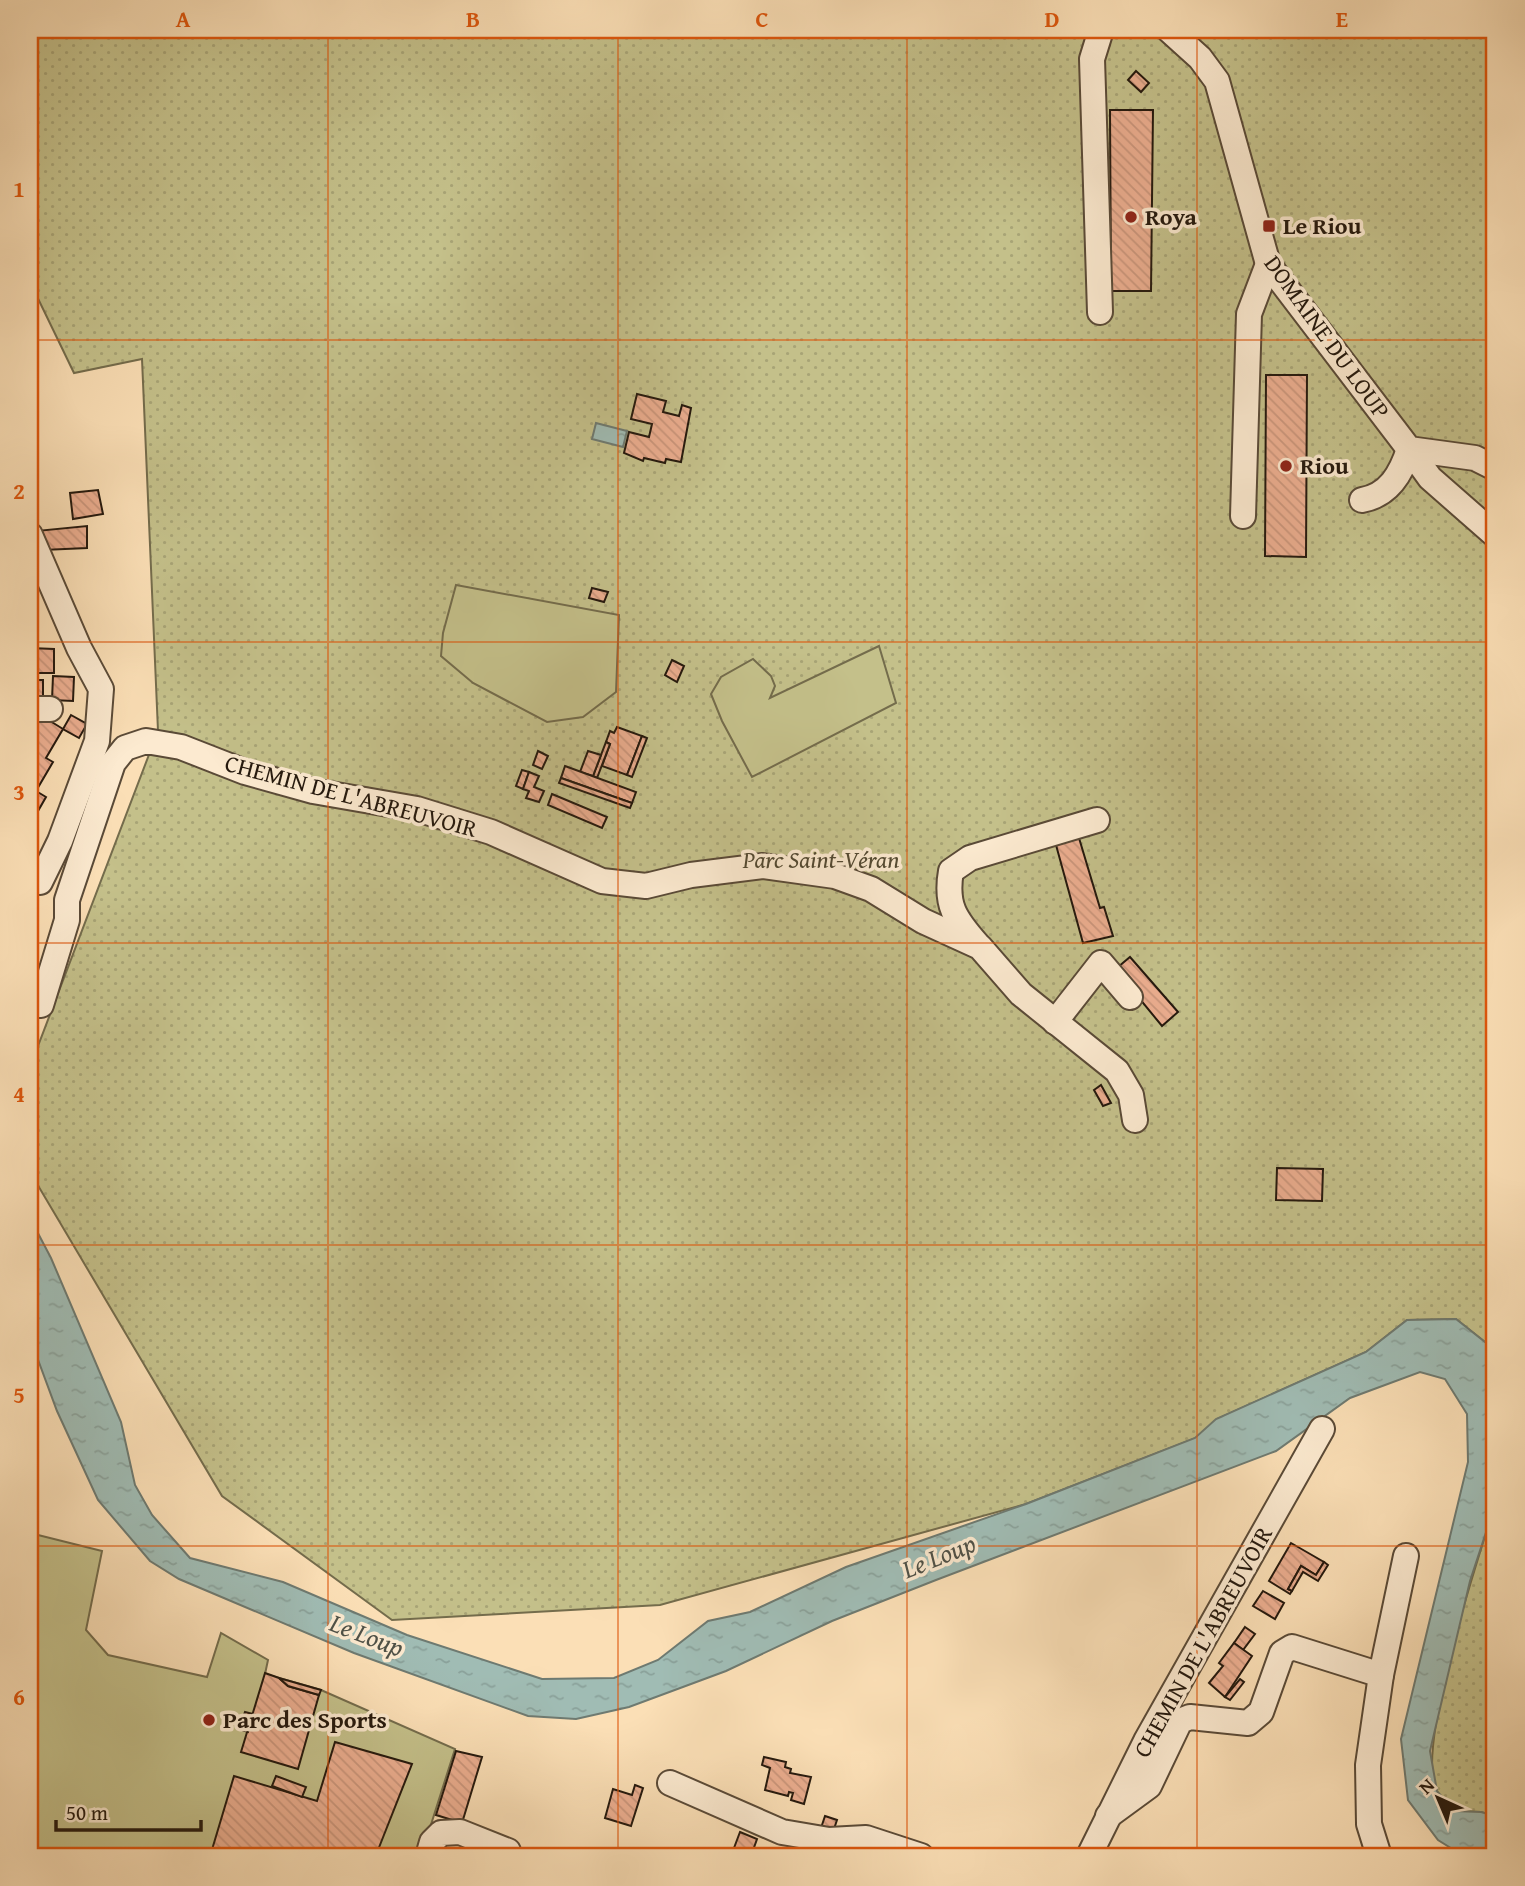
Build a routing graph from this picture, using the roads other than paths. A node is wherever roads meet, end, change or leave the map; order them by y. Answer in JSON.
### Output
{"nodes":[{"id":1,"x":1101,"y":30,"type":"edge"},
{"id":2,"x":1169,"y":30,"type":"edge"},
{"id":3,"x":1268,"y":264,"type":"junction"},
{"id":4,"x":1100,"y":312,"type":"dead end"},
{"id":5,"x":1409,"y":449,"type":"junction"},
{"id":6,"x":1495,"y":468,"type":"edge"},
{"id":7,"x":1362,"y":500,"type":"dead end"},
{"id":8,"x":1242,"y":516,"type":"dead end"},
{"id":9,"x":30,"y":535,"type":"edge"},
{"id":10,"x":1495,"y":535,"type":"edge"},
{"id":11,"x":1097,"y":820,"type":"dead end"},
{"id":12,"x":35,"y":878,"type":"edge"},
{"id":13,"x":67,"y":900,"type":"junction"},
{"id":14,"x":979,"y":947,"type":"junction"},
{"id":15,"x":1130,"y":996,"type":"dead end"},
{"id":16,"x":41,"y":1006,"type":"dead end"},
{"id":17,"x":1055,"y":1022,"type":"junction"},
{"id":18,"x":1135,"y":1120,"type":"dead end"},
{"id":19,"x":1322,"y":1429,"type":"dead end"},
{"id":20,"x":1406,"y":1556,"type":"dead end"},
{"id":21,"x":1381,"y":1675,"type":"junction"},
{"id":22,"x":670,"y":1783,"type":"dead end"},
{"id":23,"x":1108,"y":1816,"type":"junction"},
{"id":24,"x":508,"y":1851,"type":"dead end"},
{"id":25,"x":428,"y":1856,"type":"edge"},
{"id":26,"x":921,"y":1856,"type":"edge"},
{"id":27,"x":1088,"y":1856,"type":"edge"},
{"id":28,"x":1379,"y":1856,"type":"edge"}],
"edges":[{"from":1,"to":4,"type":"street"},
{"from":2,"to":3,"type":"street","name":"DOMAINE DU LOUP"},
{"from":3,"to":5,"type":"street","name":"DOMAINE DU LOUP"},
{"from":3,"to":8,"type":"street"},
{"from":5,"to":6,"type":"street"},
{"from":5,"to":7,"type":"street"},
{"from":5,"to":10,"type":"street","name":"DOMAINE DU LOUP"},
{"from":9,"to":12,"type":"street"},
{"from":11,"to":14,"type":"street"},
{"from":12,"to":13,"type":"street"},
{"from":13,"to":14,"type":"street","name":"CHEMIN DE L'ABREUVOIR"},
{"from":13,"to":16,"type":"street","name":"CHEMIN DE L'ABREUVOIR"},
{"from":14,"to":17,"type":"street"},
{"from":15,"to":17,"type":"street"},
{"from":17,"to":18,"type":"street"},
{"from":19,"to":23,"type":"street","name":"CHEMIN DE L'ABREUVOIR"},
{"from":20,"to":21,"type":"street"},
{"from":21,"to":23,"type":"street"},
{"from":21,"to":28,"type":"street"},
{"from":22,"to":26,"type":"street"},
{"from":23,"to":27,"type":"street","name":"CHEMIN DE L'ABREUVOIR"},
{"from":24,"to":25,"type":"street"}]}
